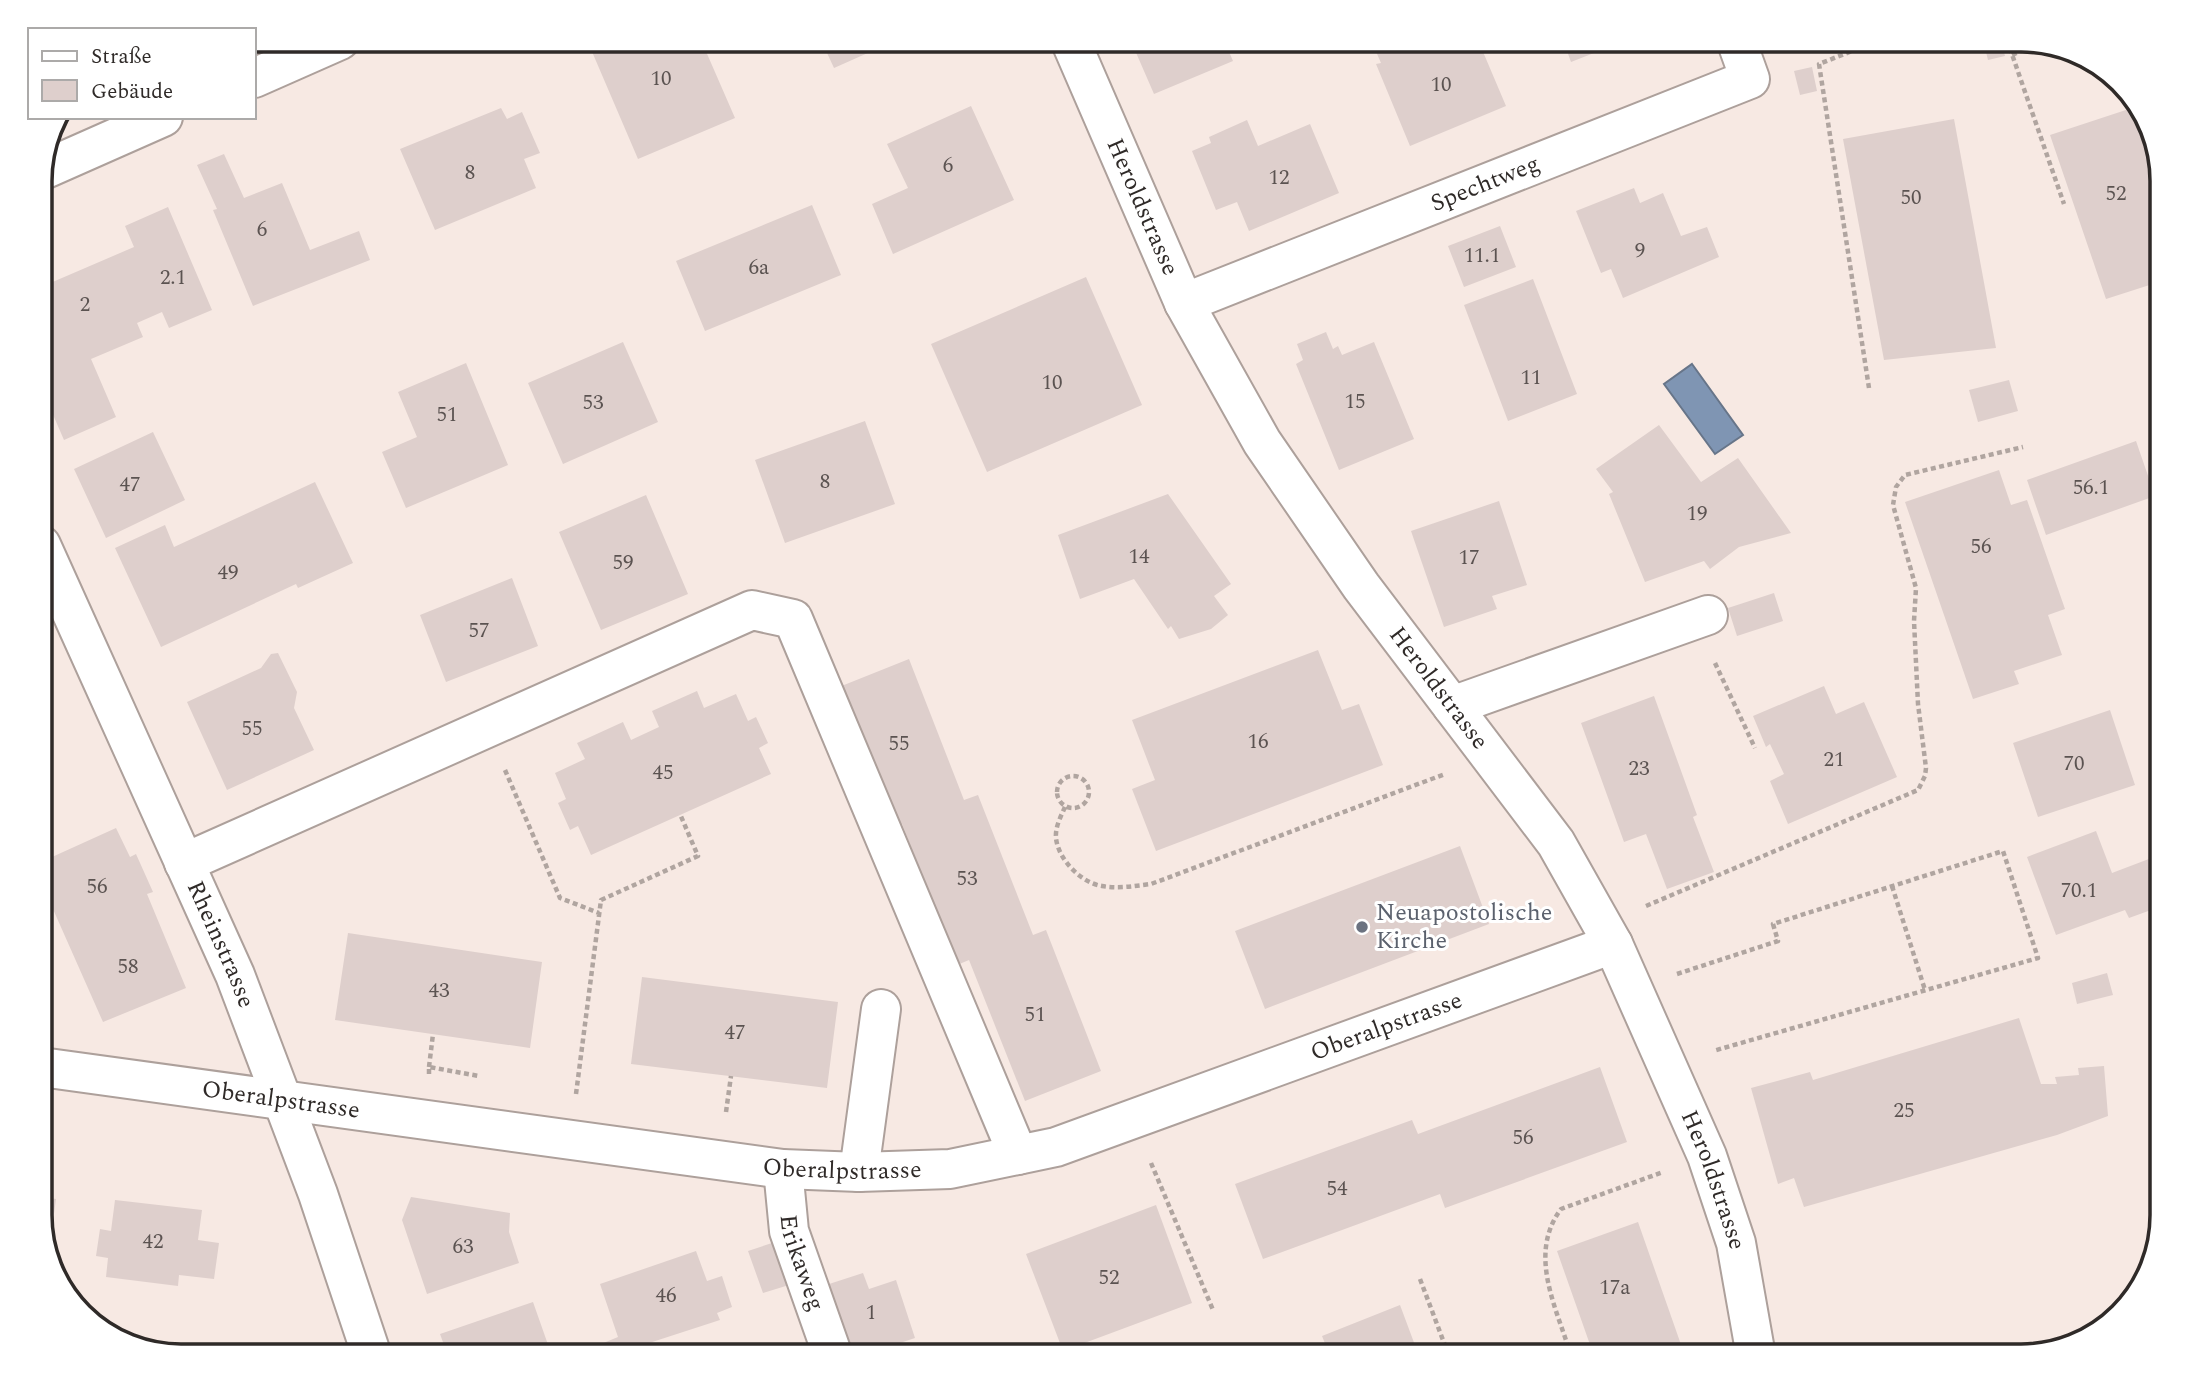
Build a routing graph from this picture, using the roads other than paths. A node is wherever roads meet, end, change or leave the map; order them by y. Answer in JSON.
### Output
{"nodes":[{"id":1,"x":313,"y":52,"type":"edge"},
{"id":2,"x":1075,"y":52,"type":"edge"},
{"id":3,"x":1740,"y":52,"type":"edge"},
{"id":4,"x":256,"y":77,"type":"edge"},
{"id":5,"x":158,"y":119,"type":"edge"},
{"id":6,"x":54,"y":165,"type":"edge"},
{"id":7,"x":1184,"y":303,"type":"junction"},
{"id":8,"x":53,"y":572,"type":"edge"},
{"id":9,"x":1701,"y":618,"type":"road end"},
{"id":10,"x":1452,"y":706,"type":"junction"},
{"id":11,"x":184,"y":863,"type":"junction"},
{"id":12,"x":1608,"y":934,"type":"junction"},
{"id":13,"x":881,"y":1009,"type":"dead end"},
{"id":14,"x":53,"y":1069,"type":"edge"},
{"id":15,"x":282,"y":1101,"type":"junction"},
{"id":16,"x":1018,"y":1155,"type":"junction"},
{"id":17,"x":783,"y":1169,"type":"junction"},
{"id":18,"x":859,"y":1172,"type":"junction"},
{"id":19,"x":368,"y":1344,"type":"edge"},
{"id":20,"x":828,"y":1344,"type":"edge"},
{"id":21,"x":1754,"y":1344,"type":"edge"}],
"edges":[{"from":1,"to":4,"type":"street"},
{"from":2,"to":7,"type":"street","name":"Heroldstrasse"},
{"from":3,"to":7,"type":"street","name":"Spechtweg"},
{"from":5,"to":6,"type":"street"},
{"from":7,"to":10,"type":"street","name":"Heroldstrasse"},
{"from":8,"to":11,"type":"street","name":"Rheinstrasse"},
{"from":9,"to":10,"type":"street"},
{"from":10,"to":12,"type":"street","name":"Heroldstrasse"},
{"from":11,"to":15,"type":"street","name":"Rheinstrasse"},
{"from":11,"to":16,"type":"street"},
{"from":12,"to":16,"type":"street","name":"Oberalpstrasse"},
{"from":12,"to":21,"type":"street","name":"Heroldstrasse"},
{"from":13,"to":18,"type":"street"},
{"from":14,"to":15,"type":"street","name":"Oberalpstrasse"},
{"from":15,"to":17,"type":"street","name":"Oberalpstrasse"},
{"from":15,"to":19,"type":"street","name":"Rheinstrasse"},
{"from":16,"to":18,"type":"street","name":"Oberalpstrasse"},
{"from":17,"to":18,"type":"street","name":"Oberalpstrasse"},
{"from":17,"to":20,"type":"street","name":"Erikaweg"}]}
